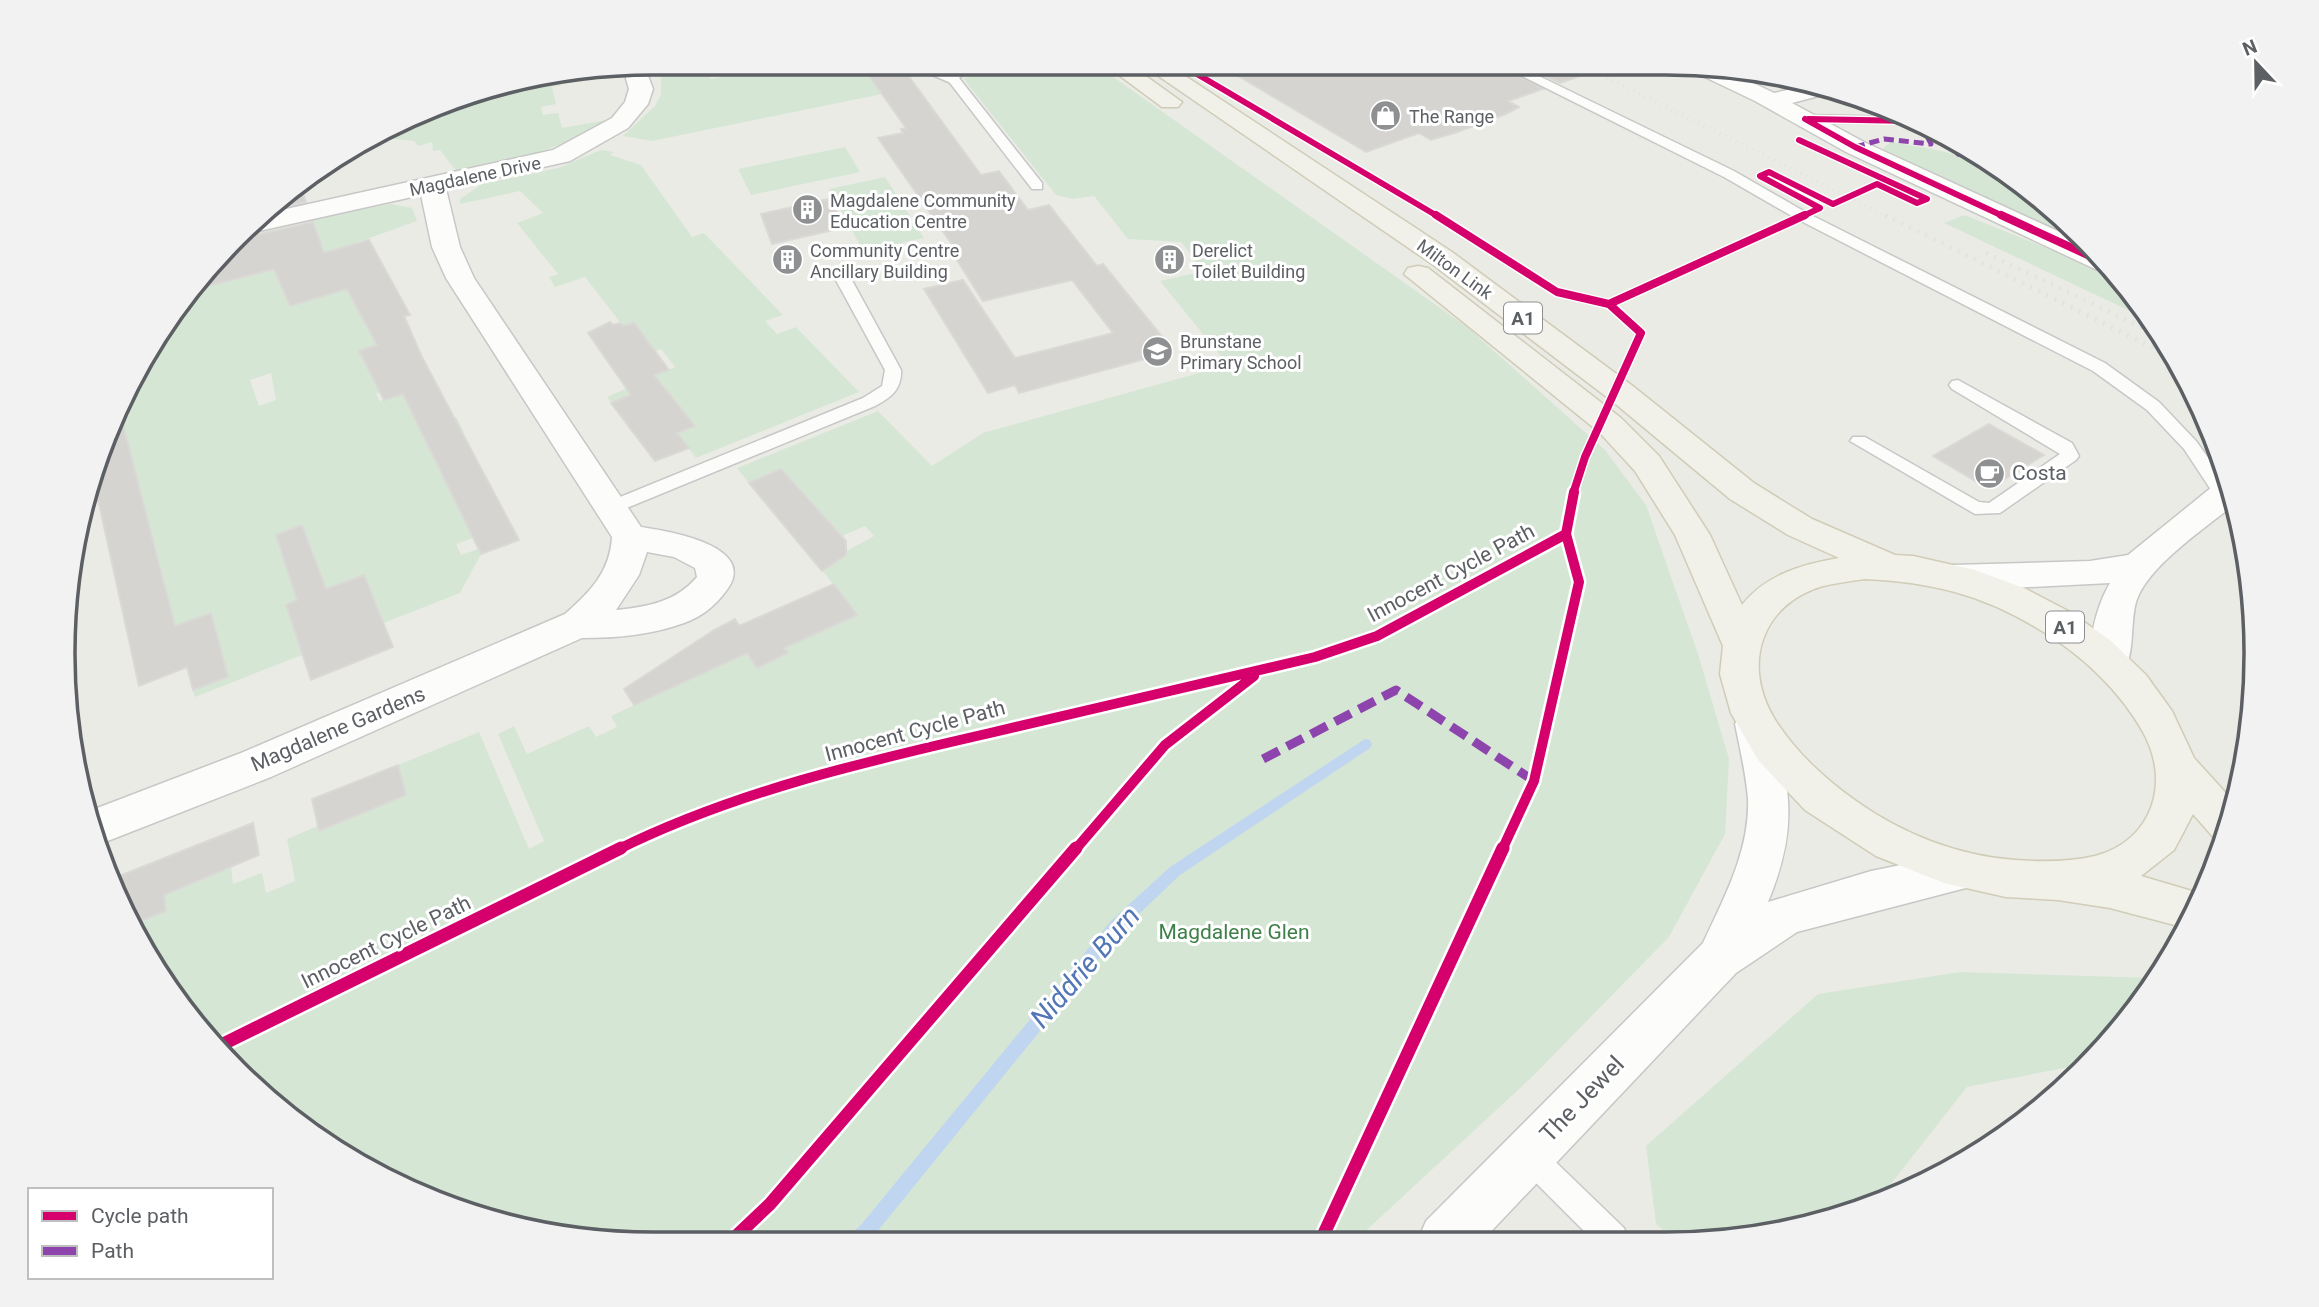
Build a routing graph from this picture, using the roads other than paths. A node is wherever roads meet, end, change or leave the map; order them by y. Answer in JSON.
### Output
{"nodes":[{"id":1,"x":636,"y":75,"type":"edge"},
{"id":2,"x":951,"y":75,"type":"edge"},
{"id":3,"x":1131,"y":75,"type":"edge"},
{"id":4,"x":1168,"y":75,"type":"edge"},
{"id":5,"x":1526,"y":75,"type":"edge"},
{"id":6,"x":1727,"y":78,"type":"edge"},
{"id":7,"x":1806,"y":93,"type":"edge"},
{"id":8,"x":1772,"y":100,"type":"junction"},
{"id":9,"x":1805,"y":119,"type":"junction"},
{"id":10,"x":1890,"y":121,"type":"edge"},
{"id":11,"x":432,"y":186,"type":"junction"},
{"id":12,"x":1037,"y":187,"type":"dead end"},
{"id":13,"x":270,"y":221,"type":"edge"},
{"id":14,"x":2085,"y":256,"type":"edge"},
{"id":15,"x":840,"y":274,"type":"dead end"},
{"id":16,"x":1958,"y":385,"type":"dead end"},
{"id":17,"x":1859,"y":441,"type":"dead end"},
{"id":18,"x":2216,"y":479,"type":"edge"},
{"id":19,"x":2223,"y":502,"type":"edge"},
{"id":20,"x":620,"y":522,"type":"junction"},
{"id":21,"x":2138,"y":566,"type":"junction"},
{"id":22,"x":1894,"y":568,"type":"junction"},
{"id":23,"x":1952,"y":578,"type":"junction"},
{"id":24,"x":578,"y":624,"type":"junction"},
{"id":25,"x":1741,"y":644,"type":"junction"},
{"id":26,"x":2110,"y":661,"type":"junction"},
{"id":27,"x":1755,"y":724,"type":"junction"},
{"id":28,"x":2176,"y":766,"type":"junction"},
{"id":29,"x":2220,"y":815,"type":"edge"},
{"id":30,"x":102,"y":825,"type":"edge"},
{"id":31,"x":1965,"y":871,"type":"junction"},
{"id":32,"x":2056,"y":881,"type":"junction"},
{"id":33,"x":2185,"y":908,"type":"edge"},
{"id":34,"x":1719,"y":958,"type":"junction"},
{"id":35,"x":1528,"y":1155,"type":"junction"},
{"id":36,"x":1453,"y":1232,"type":"edge"},
{"id":37,"x":1606,"y":1232,"type":"edge"}],
"edges":[{"from":1,"to":11,"type":"street","name":"Magdalene Drive"},
{"from":2,"to":12,"type":"lane"},
{"from":3,"to":25,"type":"main road","name":"Milton Link","number":"A1"},
{"from":4,"to":22,"type":"main road","name":"Milton Link","number":"A1"},
{"from":5,"to":18,"type":"lane"},
{"from":6,"to":8,"type":"street"},
{"from":7,"to":8,"type":"street"},
{"from":8,"to":9,"type":"street"},
{"from":9,"to":10,"type":"lane"},
{"from":9,"to":14,"type":"street"},
{"from":11,"to":13,"type":"street","name":"Magdalene Drive"},
{"from":11,"to":20,"type":"street"},
{"from":15,"to":20,"type":"lane"},
{"from":16,"to":17,"type":"lane"},
{"from":19,"to":21,"type":"street"},
{"from":20,"to":24,"type":"street","name":"Magdalene Gardens"},
{"from":20,"to":24,"type":"street","name":"Magdalene Gardens"},
{"from":21,"to":23,"type":"street"},
{"from":21,"to":26,"type":"street"},
{"from":22,"to":23,"type":"main road","number":"A1"},
{"from":22,"to":25,"type":"main road","number":"A1"},
{"from":23,"to":26,"type":"main road","number":"A1"},
{"from":24,"to":30,"type":"street","name":"Magdalene Gardens"},
{"from":25,"to":27,"type":"main road","number":"A1"},
{"from":26,"to":28,"type":"main road","number":"A1"},
{"from":27,"to":31,"type":"main road","number":"A1"},
{"from":27,"to":34,"type":"street","name":"The Jewel"},
{"from":28,"to":29,"type":"main road","number":"A1"},
{"from":28,"to":32,"type":"main road","number":"A1"},
{"from":31,"to":32,"type":"main road","number":"A1"},
{"from":31,"to":34,"type":"street","name":"The Jewel"},
{"from":32,"to":33,"type":"main road","number":"A1"},
{"from":34,"to":35,"type":"street","name":"The Jewel"},
{"from":35,"to":36,"type":"street","name":"The Jewel"},
{"from":35,"to":37,"type":"lane"}]}
